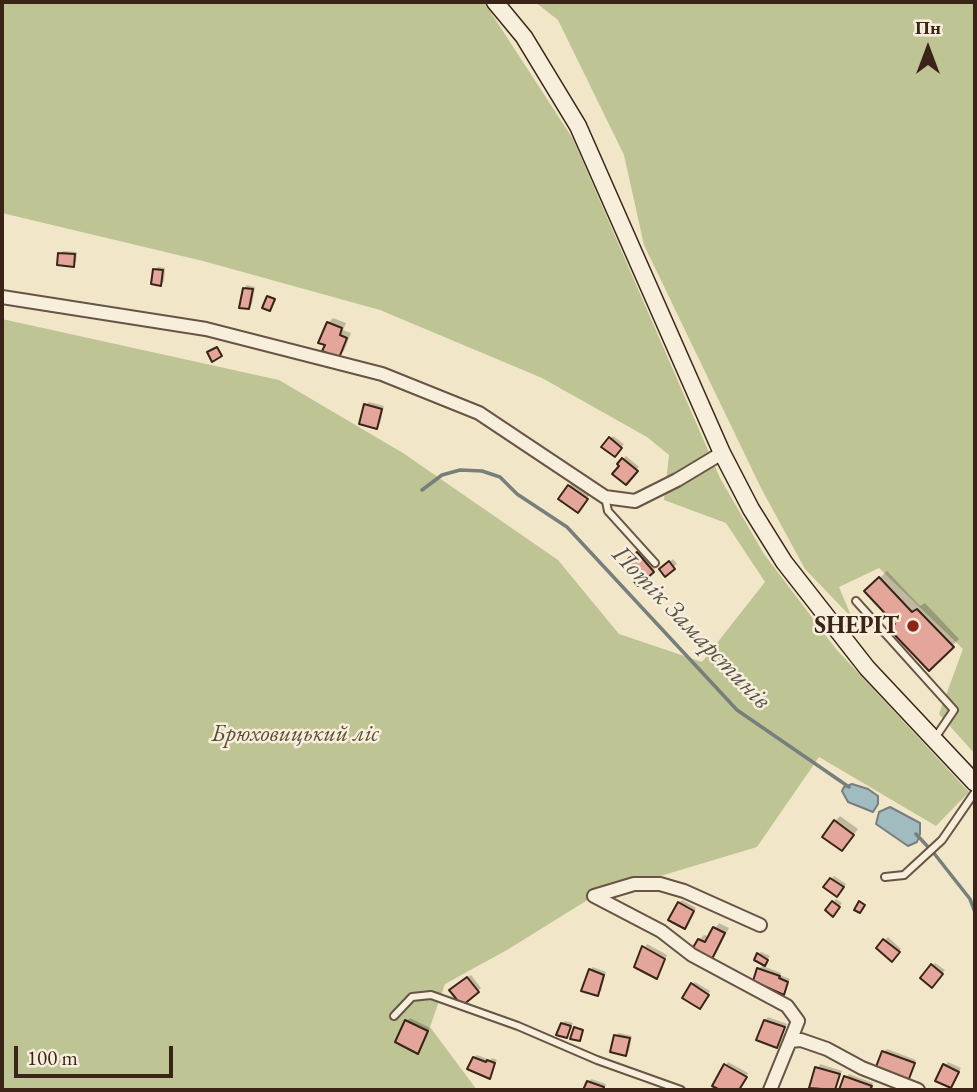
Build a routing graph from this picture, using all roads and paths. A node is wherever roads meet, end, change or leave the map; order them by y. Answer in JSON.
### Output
{"nodes":[{"id":1,"x":495,"y":2,"type":"edge"},
{"id":2,"x":2,"y":297,"type":"edge"},
{"id":3,"x":722,"y":453,"type":"junction"},
{"id":4,"x":605,"y":497,"type":"junction"},
{"id":5,"x":655,"y":563,"type":"dead end"},
{"id":6,"x":856,"y":601,"type":"dead end"},
{"id":7,"x":933,"y":740,"type":"junction"},
{"id":8,"x":975,"y":783,"type":"edge"},
{"id":9,"x":975,"y":792,"type":"edge"},
{"id":10,"x":885,"y":877,"type":"dead end"},
{"id":11,"x":760,"y":925,"type":"dead end"},
{"id":12,"x":394,"y":1016,"type":"dead end"},
{"id":13,"x":790,"y":1041,"type":"junction"},
{"id":14,"x":681,"y":1090,"type":"edge"},
{"id":15,"x":770,"y":1090,"type":"edge"},
{"id":16,"x":918,"y":1090,"type":"edge"}],
"edges":[{"from":1,"to":3,"type":"main road"},
{"from":2,"to":4,"type":"street"},
{"from":3,"to":4,"type":"street"},
{"from":3,"to":7,"type":"main road"},
{"from":4,"to":5,"type":"lane"},
{"from":6,"to":7,"type":"lane"},
{"from":7,"to":8,"type":"main road"},
{"from":9,"to":10,"type":"lane"},
{"from":11,"to":13,"type":"street"},
{"from":12,"to":14,"type":"lane"},
{"from":13,"to":15,"type":"street"},
{"from":13,"to":16,"type":"street"}]}
